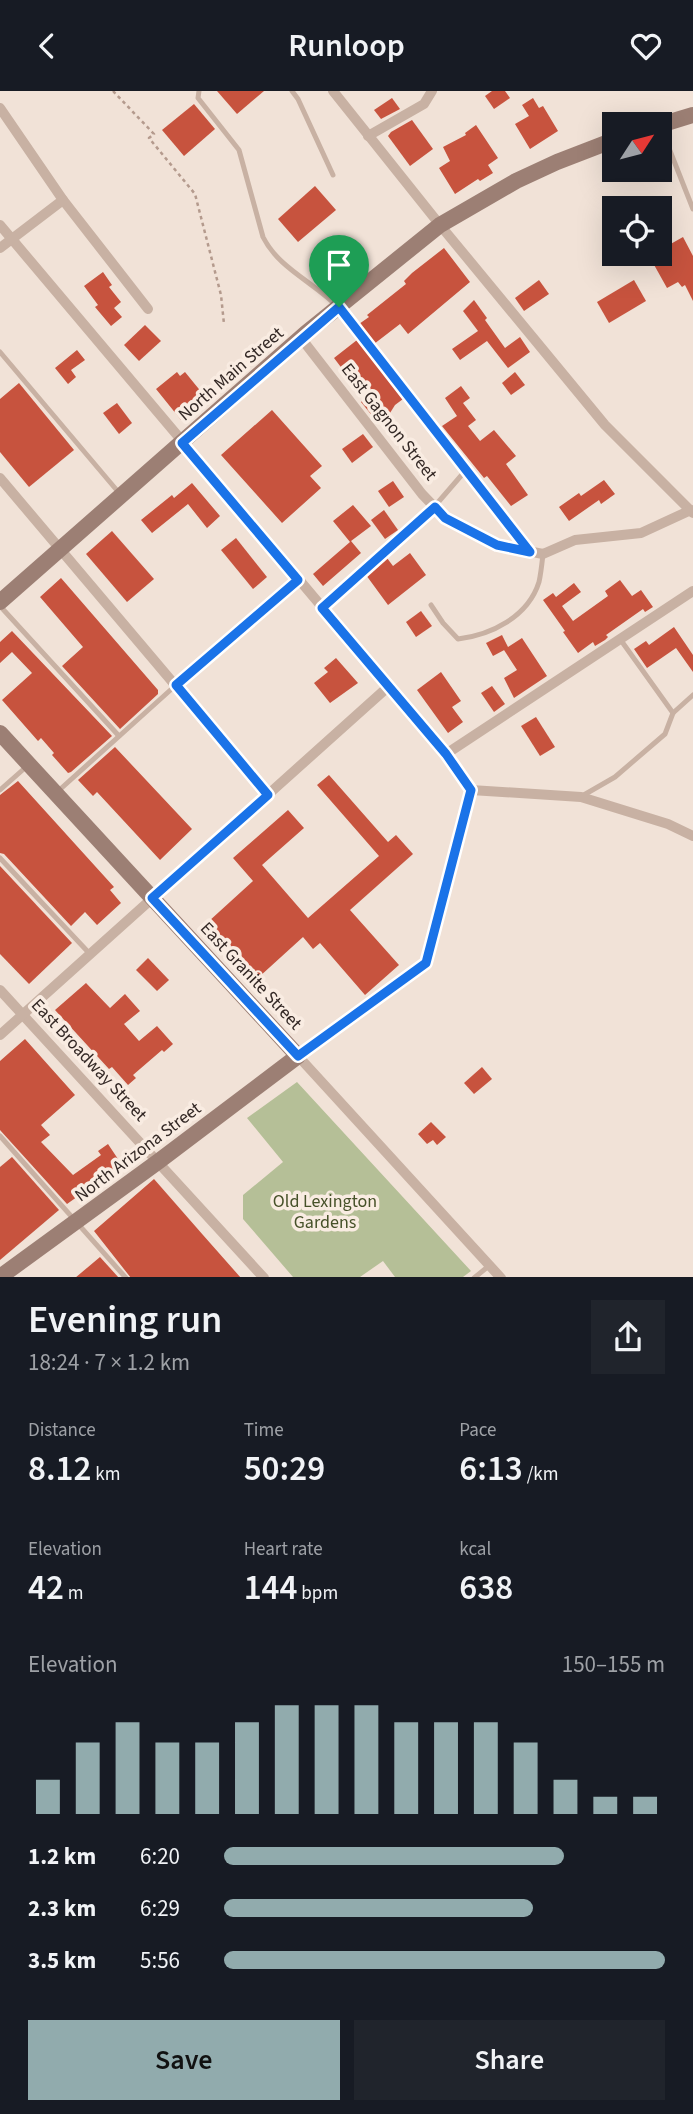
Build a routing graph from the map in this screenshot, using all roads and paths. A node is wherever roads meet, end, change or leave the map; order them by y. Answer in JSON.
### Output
{"nodes":[{"id":1,"x":113,"y":91,"type":"edge"},
{"id":2,"x":200,"y":91,"type":"edge"},
{"id":3,"x":292,"y":91,"type":"edge"},
{"id":4,"x":332,"y":91,"type":"edge"},
{"id":5,"x":432,"y":91,"type":"edge"},
{"id":6,"x":0,"y":108,"type":"edge"},
{"id":7,"x":693,"y":114,"type":"edge"},
{"id":8,"x":672,"y":121,"type":"edge"},
{"id":9,"x":368,"y":136,"type":"junction"},
{"id":10,"x":602,"y":145,"type":"edge"},
{"id":11,"x":672,"y":156,"type":"edge"},
{"id":12,"x":333,"y":175,"type":"dead end"},
{"id":13,"x":63,"y":200,"type":"junction"},
{"id":14,"x":693,"y":209,"type":"edge"},
{"id":15,"x":0,"y":225,"type":"edge"},
{"id":16,"x":440,"y":225,"type":"junction"},
{"id":17,"x":12,"y":239,"type":"junction"},
{"id":18,"x":0,"y":247,"type":"edge"},
{"id":19,"x":339,"y":307,"type":"junction"},
{"id":20,"x":148,"y":309,"type":"dead end"},
{"id":21,"x":224,"y":324,"type":"dead end"},
{"id":22,"x":301,"y":338,"type":"junction"},
{"id":23,"x":0,"y":352,"type":"edge"},
{"id":24,"x":182,"y":443,"type":"junction"},
{"id":25,"x":466,"y":470,"type":"junction"},
{"id":26,"x":0,"y":478,"type":"edge"},
{"id":27,"x":122,"y":496,"type":"junction"},
{"id":28,"x":435,"y":507,"type":"junction"},
{"id":29,"x":692,"y":511,"type":"edge"},
{"id":30,"x":61,"y":549,"type":"junction"},
{"id":31,"x":530,"y":552,"type":"junction"},
{"id":32,"x":543,"y":554,"type":"junction"},
{"id":33,"x":298,"y":580,"type":"junction"},
{"id":34,"x":693,"y":591,"type":"edge"},
{"id":35,"x":0,"y":604,"type":"edge"},
{"id":36,"x":431,"y":605,"type":"dead end"},
{"id":37,"x":322,"y":608,"type":"junction"},
{"id":38,"x":620,"y":639,"type":"junction"},
{"id":39,"x":176,"y":685,"type":"junction"},
{"id":40,"x":389,"y":686,"type":"junction"},
{"id":41,"x":693,"y":695,"type":"edge"},
{"id":42,"x":673,"y":713,"type":"junction"},
{"id":43,"x":0,"y":733,"type":"edge"},
{"id":44,"x":119,"y":736,"type":"junction"},
{"id":45,"x":446,"y":754,"type":"junction"},
{"id":46,"x":29,"y":764,"type":"junction"},
{"id":47,"x":0,"y":790,"type":"edge"},
{"id":48,"x":471,"y":790,"type":"junction"},
{"id":49,"x":55,"y":793,"type":"junction"},
{"id":50,"x":268,"y":795,"type":"junction"},
{"id":51,"x":581,"y":797,"type":"junction"},
{"id":52,"x":693,"y":836,"type":"edge"},
{"id":53,"x":0,"y":859,"type":"edge"},
{"id":54,"x":152,"y":898,"type":"junction"},
{"id":55,"x":90,"y":954,"type":"junction"},
{"id":56,"x":0,"y":990,"type":"edge"},
{"id":57,"x":23,"y":1014,"type":"junction"},
{"id":58,"x":0,"y":1035,"type":"edge"},
{"id":59,"x":298,"y":1056,"type":"junction"},
{"id":60,"x":0,"y":1136,"type":"edge"},
{"id":61,"x":159,"y":1161,"type":"junction"},
{"id":62,"x":77,"y":1221,"type":"junction"},
{"id":63,"x":490,"y":1265,"type":"junction"},
{"id":64,"x":0,"y":1277,"type":"edge"},
{"id":65,"x":126,"y":1277,"type":"edge"},
{"id":66,"x":264,"y":1277,"type":"edge"},
{"id":67,"x":474,"y":1277,"type":"edge"},
{"id":68,"x":501,"y":1277,"type":"edge"}],
"edges":[{"from":1,"to":21,"type":"path"},
{"from":2,"to":19,"type":"lane"},
{"from":3,"to":12,"type":"lane"},
{"from":4,"to":9,"type":"street"},
{"from":5,"to":9,"type":"street"},
{"from":6,"to":13,"type":"street"},
{"from":7,"to":8,"type":"main road"},
{"from":9,"to":16,"type":"street"},
{"from":10,"to":16,"type":"main road","name":"North Main Street"},
{"from":11,"to":14,"type":"lane"},
{"from":13,"to":17,"type":"street"},
{"from":13,"to":20,"type":"street"},
{"from":15,"to":17,"type":"street"},
{"from":16,"to":19,"type":"main road","name":"North Main Street"},
{"from":16,"to":29,"type":"street"},
{"from":17,"to":18,"type":"street"},
{"from":17,"to":24,"type":"street"},
{"from":19,"to":22,"type":"main road","name":"North Main Street"},
{"from":19,"to":25,"type":"lane"},
{"from":22,"to":24,"type":"main road","name":"North Main Street"},
{"from":22,"to":28,"type":"street","name":"East Gagnon Street"},
{"from":23,"to":27,"type":"lane"},
{"from":24,"to":27,"type":"main road","name":"North Main Street"},
{"from":24,"to":33,"type":"street"},
{"from":25,"to":28,"type":"lane"},
{"from":25,"to":31,"type":"lane"},
{"from":26,"to":30,"type":"street"},
{"from":27,"to":30,"type":"main road","name":"North Main Street"},
{"from":28,"to":31,"type":"street","name":"East Gagnon Street"},
{"from":28,"to":37,"type":"lane"},
{"from":29,"to":32,"type":"street"},
{"from":30,"to":35,"type":"main road","name":"North Main Street"},
{"from":30,"to":39,"type":"street"},
{"from":31,"to":32,"type":"street","name":"East Gagnon Street"},
{"from":32,"to":36,"type":"lane"},
{"from":33,"to":37,"type":"street"},
{"from":33,"to":39,"type":"lane"},
{"from":34,"to":38,"type":"street"},
{"from":35,"to":44,"type":"lane"},
{"from":37,"to":40,"type":"street"},
{"from":38,"to":42,"type":"lane"},
{"from":38,"to":45,"type":"street"},
{"from":39,"to":44,"type":"lane"},
{"from":39,"to":50,"type":"street"},
{"from":40,"to":45,"type":"street"},
{"from":40,"to":50,"type":"street"},
{"from":41,"to":42,"type":"lane"},
{"from":42,"to":51,"type":"lane"},
{"from":43,"to":46,"type":"main road","name":"East Granite Street"},
{"from":44,"to":49,"type":"lane"},
{"from":45,"to":48,"type":"street"},
{"from":46,"to":47,"type":"lane"},
{"from":46,"to":49,"type":"main road","name":"East Granite Street"},
{"from":48,"to":51,"type":"street"},
{"from":48,"to":59,"type":"street"},
{"from":49,"to":54,"type":"main road","name":"East Granite Street"},
{"from":50,"to":54,"type":"street"},
{"from":51,"to":52,"type":"street"},
{"from":53,"to":55,"type":"lane"},
{"from":54,"to":55,"type":"street"},
{"from":54,"to":59,"type":"main road","name":"East Granite Street"},
{"from":55,"to":57,"type":"street"},
{"from":56,"to":57,"type":"street","name":"East Broadway Street"},
{"from":57,"to":58,"type":"street"},
{"from":57,"to":61,"type":"street","name":"East Broadway Street"},
{"from":59,"to":61,"type":"main road","name":"North Arizona Street"},
{"from":59,"to":63,"type":"street","name":"East Granite Street"},
{"from":60,"to":62,"type":"lane"},
{"from":61,"to":62,"type":"main road","name":"North Arizona Street"},
{"from":61,"to":66,"type":"street","name":"East Broadway Street"},
{"from":62,"to":64,"type":"main road","name":"North Arizona Street"},
{"from":62,"to":65,"type":"lane"},
{"from":63,"to":67,"type":"lane"},
{"from":63,"to":68,"type":"street","name":"East Granite Street"}]}
